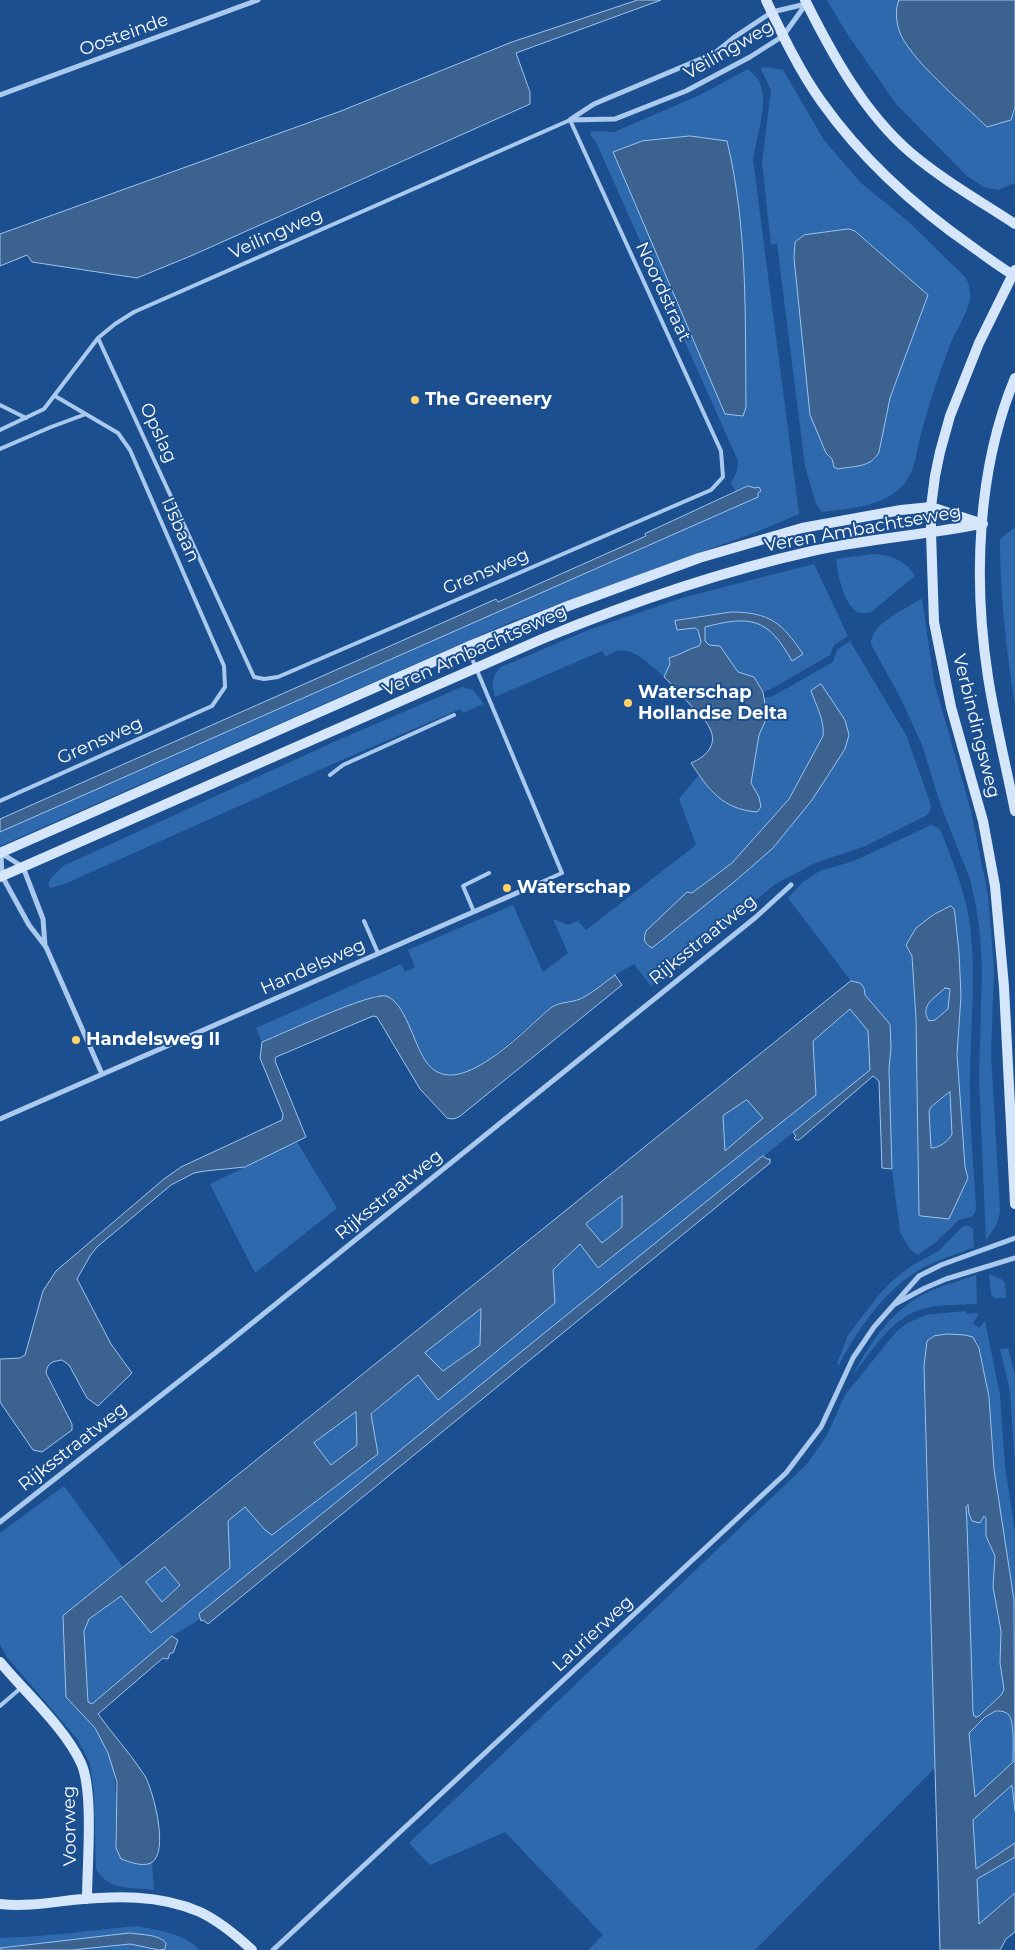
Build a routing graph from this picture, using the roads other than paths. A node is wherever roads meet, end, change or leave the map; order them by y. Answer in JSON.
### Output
{"nodes":[{"id":1,"x":258,"y":0,"type":"edge"},
{"id":2,"x":766,"y":0,"type":"edge"},
{"id":3,"x":808,"y":1,"type":"edge"},
{"id":4,"x":772,"y":12,"type":"junction"},
{"id":5,"x":783,"y":36,"type":"junction"},
{"id":6,"x":0,"y":95,"type":"edge"},
{"id":7,"x":570,"y":120,"type":"junction"},
{"id":8,"x":1015,"y":224,"type":"edge"},
{"id":9,"x":1014,"y":274,"type":"edge"},
{"id":10,"x":98,"y":338,"type":"junction"},
{"id":11,"x":1015,"y":378,"type":"edge"},
{"id":12,"x":55,"y":396,"type":"junction"},
{"id":13,"x":0,"y":405,"type":"edge"},
{"id":14,"x":86,"y":414,"type":"junction"},
{"id":15,"x":26,"y":418,"type":"junction"},
{"id":16,"x":0,"y":430,"type":"edge"},
{"id":17,"x":0,"y":449,"type":"edge"},
{"id":18,"x":723,"y":477,"type":"joint"},
{"id":19,"x":931,"y":507,"type":"junction"},
{"id":20,"x":983,"y":524,"type":"junction"},
{"id":21,"x":931,"y":533,"type":"junction"},
{"id":22,"x":467,"y":647,"type":"junction"},
{"id":23,"x":476,"y":668,"type":"junction"},
{"id":24,"x":254,"y":677,"type":"joint"},
{"id":25,"x":212,"y":706,"type":"joint"},
{"id":26,"x":454,"y":715,"type":"dead end"},
{"id":27,"x":330,"y":775,"type":"dead end"},
{"id":28,"x":0,"y":801,"type":"edge"},
{"id":29,"x":1015,"y":811,"type":"edge"},
{"id":30,"x":0,"y":853,"type":"edge"},
{"id":31,"x":23,"y":867,"type":"junction"},
{"id":32,"x":489,"y":873,"type":"dead end"},
{"id":33,"x":1,"y":876,"type":"edge"},
{"id":34,"x":791,"y":884,"type":"dead end"},
{"id":35,"x":534,"y":885,"type":"joint"},
{"id":36,"x":474,"y":912,"type":"junction"},
{"id":37,"x":364,"y":921,"type":"dead end"},
{"id":38,"x":46,"y":947,"type":"junction"},
{"id":39,"x":378,"y":953,"type":"junction"},
{"id":40,"x":102,"y":1074,"type":"junction"},
{"id":41,"x":0,"y":1119,"type":"edge"},
{"id":42,"x":1015,"y":1204,"type":"edge"},
{"id":43,"x":1015,"y":1238,"type":"edge"},
{"id":44,"x":1015,"y":1258,"type":"edge"},
{"id":45,"x":890,"y":1307,"type":"junction"},
{"id":46,"x":0,"y":1522,"type":"edge"},
{"id":47,"x":0,"y":1662,"type":"edge"},
{"id":48,"x":22,"y":1687,"type":"junction"},
{"id":49,"x":0,"y":1706,"type":"edge"},
{"id":50,"x":87,"y":1899,"type":"junction"},
{"id":51,"x":0,"y":1904,"type":"edge"},
{"id":52,"x":252,"y":1950,"type":"edge"},
{"id":53,"x":273,"y":1950,"type":"edge"}],
"edges":[{"from":1,"to":6,"type":"street","name":"Oosteinde"},
{"from":2,"to":4,"type":"main road"},
{"from":3,"to":4,"type":"street","name":"Veilingweg"},
{"from":3,"to":5,"type":"street","name":"Veilingweg"},
{"from":3,"to":8,"type":"main road"},
{"from":4,"to":5,"type":"main road"},
{"from":4,"to":7,"type":"street","name":"Veilingweg"},
{"from":5,"to":7,"type":"street","name":"Veilingweg"},
{"from":5,"to":9,"type":"main road"},
{"from":7,"to":10,"type":"lane","name":"Veilingweg"},
{"from":7,"to":18,"type":"lane","name":"Noordstraat"},
{"from":9,"to":19,"type":"main road","name":"Verbindingsweg"},
{"from":10,"to":12,"type":"lane","name":"Veilingweg"},
{"from":10,"to":24,"type":"lane","name":"Opslag"},
{"from":11,"to":20,"type":"main road","name":"Verbindingsweg"},
{"from":12,"to":14,"type":"lane","name":"IJsbaan"},
{"from":12,"to":15,"type":"lane","name":"Veilingweg"},
{"from":13,"to":15,"type":"lane"},
{"from":14,"to":17,"type":"lane"},
{"from":14,"to":25,"type":"lane","name":"IJsbaan"},
{"from":15,"to":16,"type":"lane","name":"Veilingweg"},
{"from":18,"to":24,"type":"lane","name":"Grensweg"},
{"from":19,"to":20,"type":"main road","name":"Veren Ambachtseweg"},
{"from":19,"to":21,"type":"main road","name":"Verbindingsweg"},
{"from":19,"to":22,"type":"main road","name":"Veren Ambachtseweg"},
{"from":20,"to":21,"type":"main road","name":"Veren Ambachtseweg"},
{"from":20,"to":29,"type":"main road","name":"Verbindingsweg"},
{"from":21,"to":23,"type":"main road","name":"Veren Ambachtseweg"},
{"from":21,"to":42,"type":"main road","name":"Verbindingsweg"},
{"from":22,"to":23,"type":"lane"},
{"from":22,"to":30,"type":"main road","name":"Veren Ambachtseweg"},
{"from":23,"to":31,"type":"main road","name":"Veren Ambachtseweg"},
{"from":23,"to":35,"type":"lane"},
{"from":25,"to":28,"type":"lane","name":"Grensweg"},
{"from":26,"to":27,"type":"lane"},
{"from":30,"to":31,"type":"street"},
{"from":30,"to":33,"type":"street"},
{"from":31,"to":33,"type":"main road","name":"Veren Ambachtseweg"},
{"from":31,"to":38,"type":"street"},
{"from":32,"to":36,"type":"lane"},
{"from":33,"to":38,"type":"street"},
{"from":34,"to":46,"type":"street","name":"Rijksstraatweg"},
{"from":35,"to":36,"type":"street","name":"Handelsweg"},
{"from":36,"to":39,"type":"street","name":"Handelsweg"},
{"from":37,"to":39,"type":"lane"},
{"from":38,"to":40,"type":"street"},
{"from":39,"to":40,"type":"street","name":"Handelsweg"},
{"from":40,"to":41,"type":"street","name":"Handelsweg"},
{"from":43,"to":45,"type":"street","name":"Laurierweg"},
{"from":44,"to":45,"type":"street","name":"Laurierweg"},
{"from":45,"to":53,"type":"street","name":"Laurierweg"},
{"from":47,"to":48,"type":"main road","name":"Voorweg"},
{"from":48,"to":49,"type":"lane"},
{"from":48,"to":50,"type":"main road","name":"Voorweg"},
{"from":50,"to":51,"type":"main road"},
{"from":50,"to":52,"type":"main road"}]}
